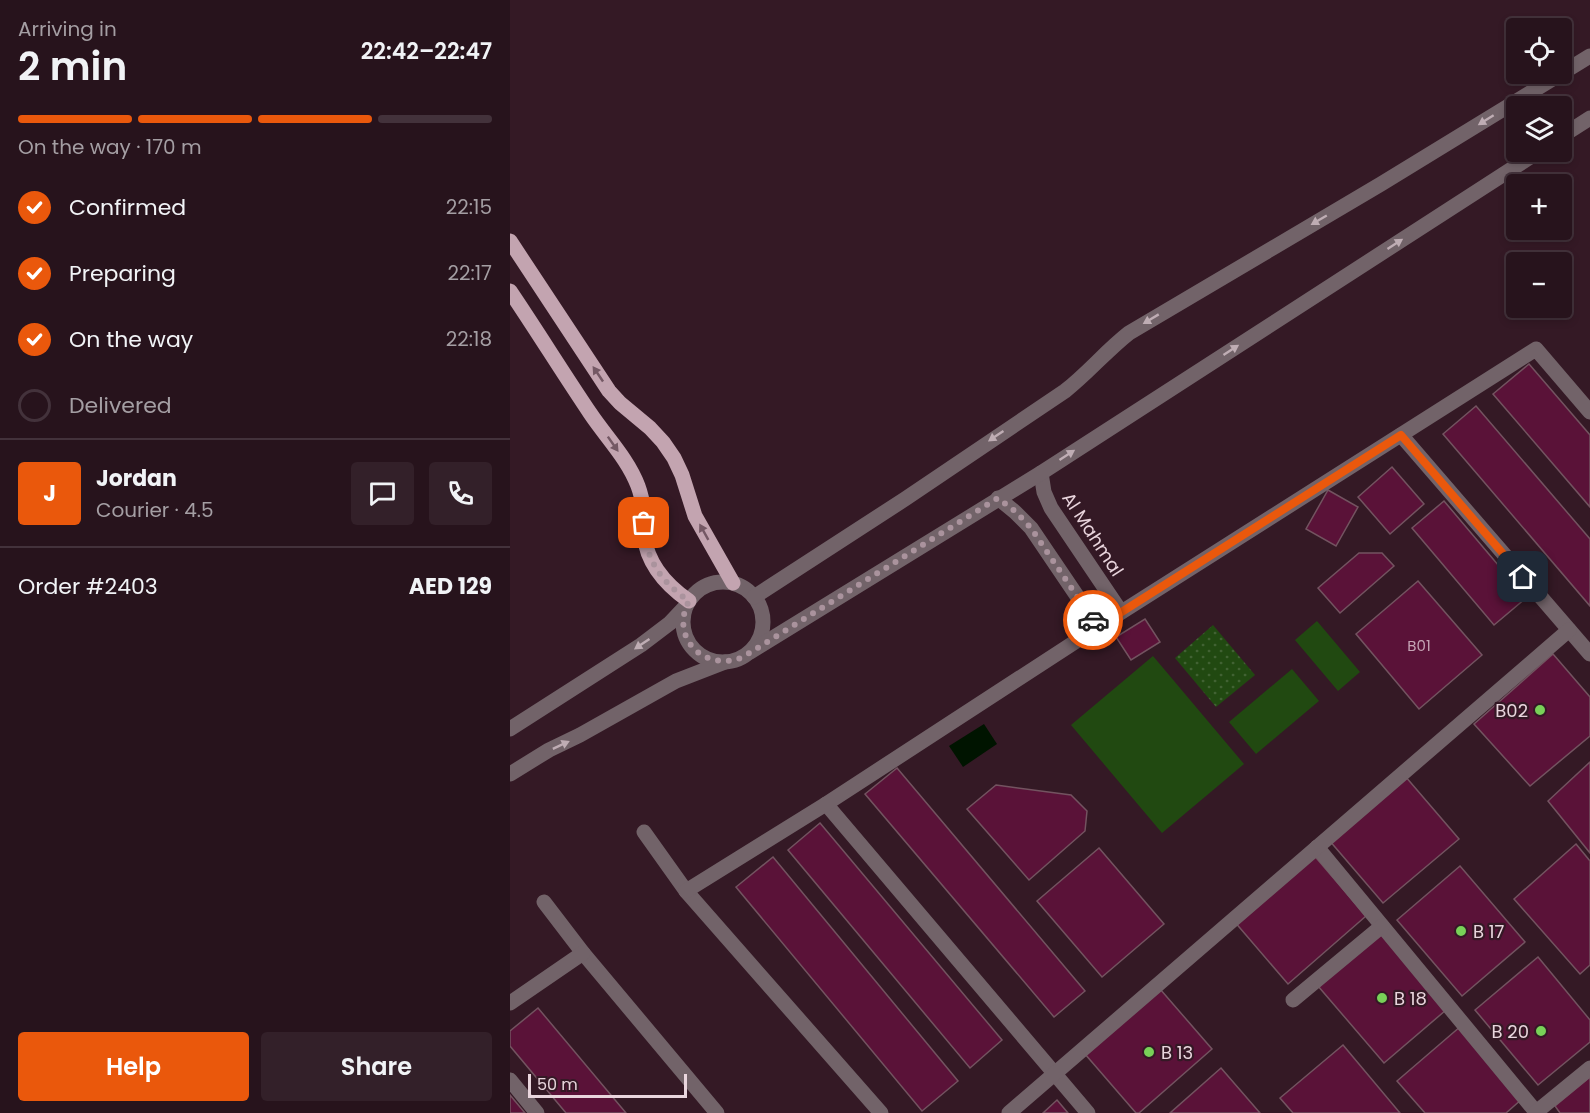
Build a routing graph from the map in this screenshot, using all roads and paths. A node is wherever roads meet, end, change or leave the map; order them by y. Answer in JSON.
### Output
{"nodes":[{"id":1,"x":1590,"y":57,"type":"edge"},
{"id":2,"x":1590,"y":118,"type":"edge"},
{"id":3,"x":1572,"y":130,"type":"edge"},
{"id":4,"x":1523,"y":162,"type":"edge"},
{"id":5,"x":510,"y":241,"type":"edge"},
{"id":6,"x":510,"y":291,"type":"edge"},
{"id":7,"x":1590,"y":412,"type":"edge"},
{"id":8,"x":1401,"y":435,"type":"junction"},
{"id":9,"x":1041,"y":473,"type":"junction"},
{"id":10,"x":998,"y":498,"type":"junction"},
{"id":11,"x":1065,"y":528,"type":"junction"},
{"id":12,"x":1041,"y":542,"type":"junction"},
{"id":13,"x":733,"y":583,"type":"junction"},
{"id":14,"x":754,"y":597,"type":"junction"},
{"id":15,"x":687,"y":604,"type":"junction"},
{"id":16,"x":1121,"y":612,"type":"junction"},
{"id":17,"x":1098,"y":627,"type":"junction"},
{"id":18,"x":1569,"y":630,"type":"junction"},
{"id":19,"x":750,"y":652,"type":"junction"},
{"id":20,"x":1590,"y":654,"type":"edge"},
{"id":21,"x":727,"y":662,"type":"junction"},
{"id":22,"x":510,"y":729,"type":"edge"},
{"id":23,"x":510,"y":774,"type":"edge"},
{"id":24,"x":826,"y":804,"type":"junction"},
{"id":25,"x":644,"y":832,"type":"dead end"},
{"id":26,"x":1317,"y":847,"type":"junction"},
{"id":27,"x":686,"y":891,"type":"junction"},
{"id":28,"x":544,"y":902,"type":"dead end"},
{"id":29,"x":1382,"y":926,"type":"junction"},
{"id":30,"x":582,"y":952,"type":"junction"},
{"id":31,"x":1293,"y":1000,"type":"dead end"},
{"id":32,"x":510,"y":1003,"type":"edge"},
{"id":33,"x":1590,"y":1068,"type":"edge"},
{"id":34,"x":1055,"y":1073,"type":"junction"},
{"id":35,"x":510,"y":1080,"type":"edge"},
{"id":36,"x":1535,"y":1112,"type":"edge"},
{"id":37,"x":537,"y":1113,"type":"edge"},
{"id":38,"x":717,"y":1113,"type":"edge"},
{"id":39,"x":882,"y":1113,"type":"edge"},
{"id":40,"x":1008,"y":1113,"type":"edge"},
{"id":41,"x":1089,"y":1113,"type":"edge"}],
"edges":[{"from":1,"to":14,"type":"street","one_way":true},
{"from":2,"to":3,"type":"street"},
{"from":9,"to":4,"type":"street","one_way":true},
{"from":13,"to":5,"type":"main road","one_way":true},
{"from":6,"to":15,"type":"main road","one_way":true},
{"from":7,"to":8,"type":"street"},
{"from":8,"to":16,"type":"street"},
{"from":8,"to":18,"type":"street"},
{"from":9,"to":10,"type":"street"},
{"from":9,"to":11,"type":"street","name":"Al Mahmal"},
{"from":10,"to":12,"type":"street"},
{"from":10,"to":19,"type":"street"},
{"from":11,"to":12,"type":"street"},
{"from":11,"to":16,"type":"street","name":"Al Mahmal"},
{"from":12,"to":17,"type":"street"},
{"from":13,"to":14,"type":"street"},
{"from":13,"to":15,"type":"street"},
{"from":14,"to":19,"type":"street"},
{"from":15,"to":21,"type":"street"},
{"from":15,"to":22,"type":"street","one_way":true},
{"from":16,"to":17,"type":"street"},
{"from":17,"to":24,"type":"street"},
{"from":18,"to":20,"type":"street"},
{"from":18,"to":26,"type":"street"},
{"from":19,"to":21,"type":"street"},
{"from":23,"to":21,"type":"street","one_way":true},
{"from":24,"to":27,"type":"street"},
{"from":24,"to":34,"type":"street"},
{"from":25,"to":27,"type":"street"},
{"from":26,"to":29,"type":"street"},
{"from":26,"to":34,"type":"street"},
{"from":27,"to":39,"type":"street"},
{"from":28,"to":30,"type":"street"},
{"from":29,"to":31,"type":"street"},
{"from":29,"to":36,"type":"street"},
{"from":30,"to":32,"type":"street"},
{"from":30,"to":38,"type":"street"},
{"from":33,"to":36,"type":"street"},
{"from":34,"to":40,"type":"street"},
{"from":34,"to":41,"type":"street"},
{"from":35,"to":37,"type":"street"}]}
